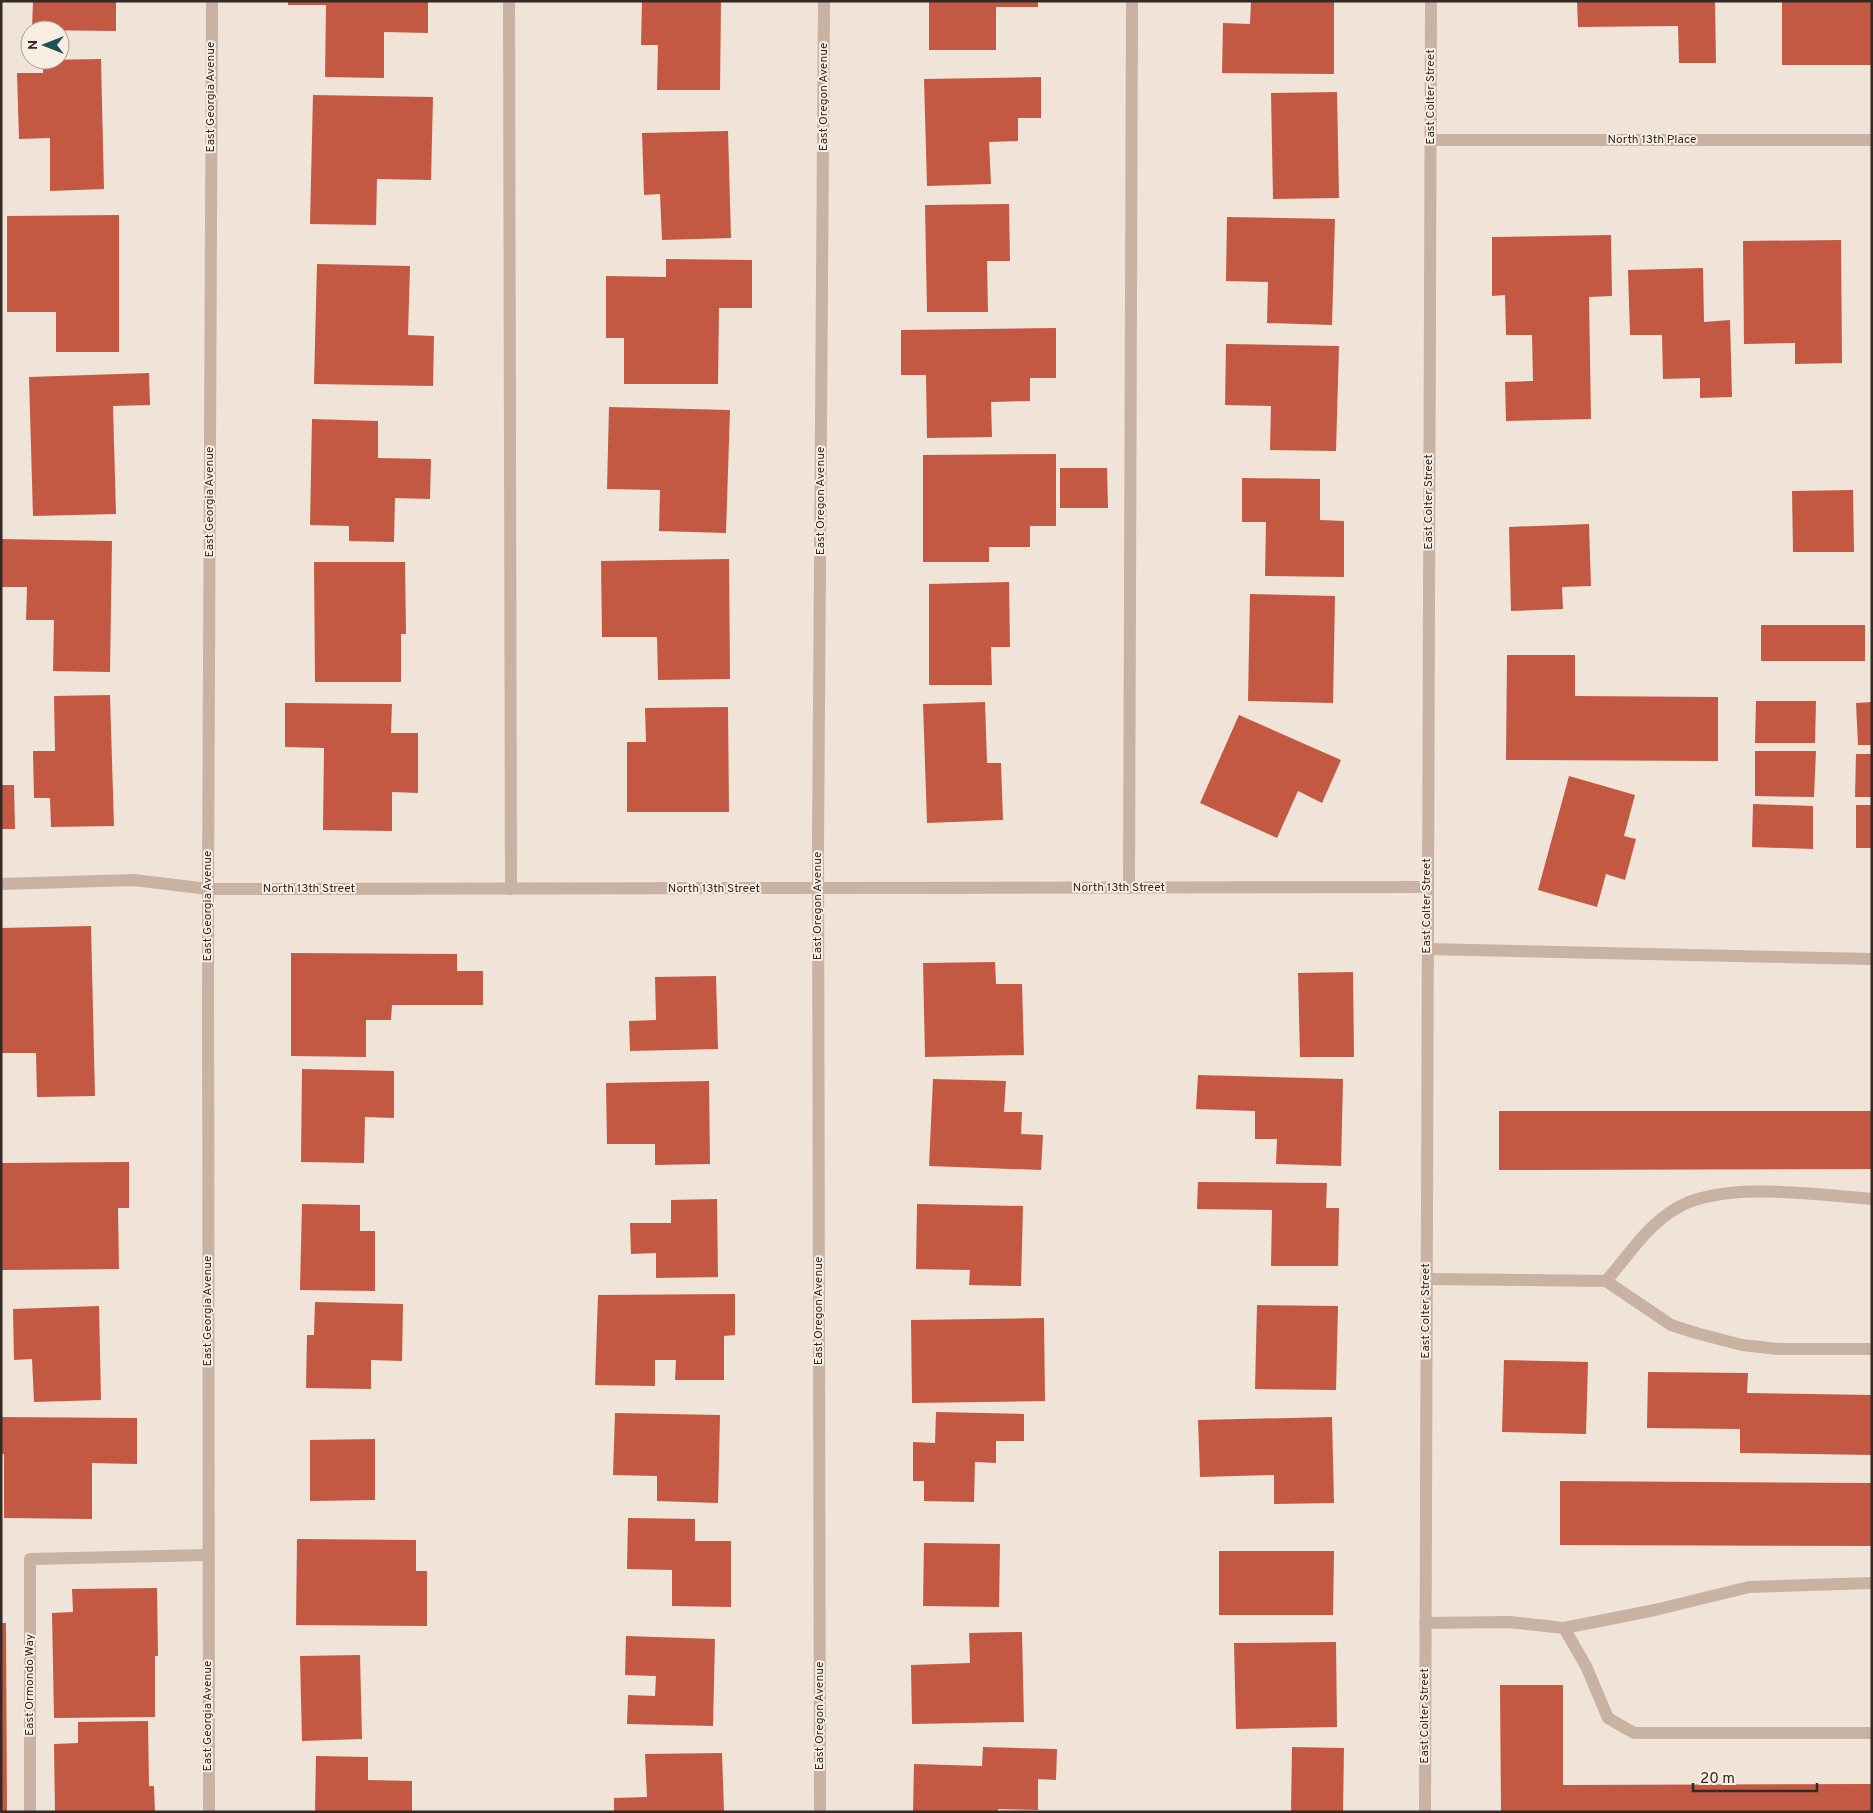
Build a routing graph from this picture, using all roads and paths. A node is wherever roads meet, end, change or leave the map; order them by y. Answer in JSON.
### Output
{"nodes":[{"id":1,"x":212,"y":1,"type":"edge"},
{"id":2,"x":509,"y":1,"type":"edge"},
{"id":3,"x":824,"y":1,"type":"edge"},
{"id":4,"x":1132,"y":1,"type":"edge"},
{"id":5,"x":1431,"y":1,"type":"edge"},
{"id":6,"x":1431,"y":140,"type":"junction"},
{"id":7,"x":1872,"y":140,"type":"edge"},
{"id":8,"x":1,"y":884,"type":"edge"},
{"id":9,"x":1427,"y":887,"type":"junction"},
{"id":10,"x":1130,"y":888,"type":"junction"},
{"id":11,"x":208,"y":889,"type":"junction"},
{"id":12,"x":511,"y":889,"type":"junction"},
{"id":13,"x":818,"y":889,"type":"junction"},
{"id":14,"x":1427,"y":949,"type":"junction"},
{"id":15,"x":1872,"y":959,"type":"edge"},
{"id":16,"x":1872,"y":1199,"type":"edge"},
{"id":17,"x":1426,"y":1279,"type":"junction"},
{"id":18,"x":1606,"y":1281,"type":"junction"},
{"id":19,"x":1872,"y":1349,"type":"edge"},
{"id":20,"x":208,"y":1555,"type":"junction"},
{"id":21,"x":1872,"y":1583,"type":"edge"},
{"id":22,"x":1425,"y":1623,"type":"junction"},
{"id":23,"x":1564,"y":1628,"type":"junction"},
{"id":24,"x":1872,"y":1733,"type":"edge"},
{"id":25,"x":30,"y":1812,"type":"edge"},
{"id":26,"x":209,"y":1812,"type":"edge"},
{"id":27,"x":820,"y":1812,"type":"edge"},
{"id":28,"x":1425,"y":1812,"type":"edge"}],
"edges":[{"from":1,"to":11,"type":"street","name":"East Georgia Avenue"},
{"from":2,"to":12,"type":"street"},
{"from":3,"to":13,"type":"street","name":"East Oregon Avenue"},
{"from":4,"to":10,"type":"street"},
{"from":5,"to":6,"type":"street","name":"East Colter Street"},
{"from":6,"to":7,"type":"street","name":"North 13th Place"},
{"from":6,"to":9,"type":"street","name":"East Colter Street"},
{"from":8,"to":11,"type":"street","name":"North 13th Street"},
{"from":9,"to":10,"type":"street","name":"North 13th Street"},
{"from":9,"to":14,"type":"street","name":"East Colter Street"},
{"from":10,"to":13,"type":"street","name":"North 13th Street"},
{"from":11,"to":12,"type":"street","name":"North 13th Street"},
{"from":11,"to":20,"type":"street","name":"East Georgia Avenue"},
{"from":12,"to":13,"type":"street","name":"North 13th Street"},
{"from":13,"to":27,"type":"street","name":"East Oregon Avenue"},
{"from":14,"to":15,"type":"street"},
{"from":14,"to":17,"type":"street","name":"East Colter Street"},
{"from":16,"to":18,"type":"street"},
{"from":17,"to":18,"type":"street"},
{"from":17,"to":22,"type":"street","name":"East Colter Street"},
{"from":18,"to":19,"type":"street"},
{"from":20,"to":25,"type":"street","name":"East Ormondo Way"},
{"from":20,"to":26,"type":"street","name":"East Georgia Avenue"},
{"from":21,"to":23,"type":"street"},
{"from":22,"to":23,"type":"street"},
{"from":22,"to":28,"type":"street","name":"East Colter Street"},
{"from":23,"to":24,"type":"street"}]}
